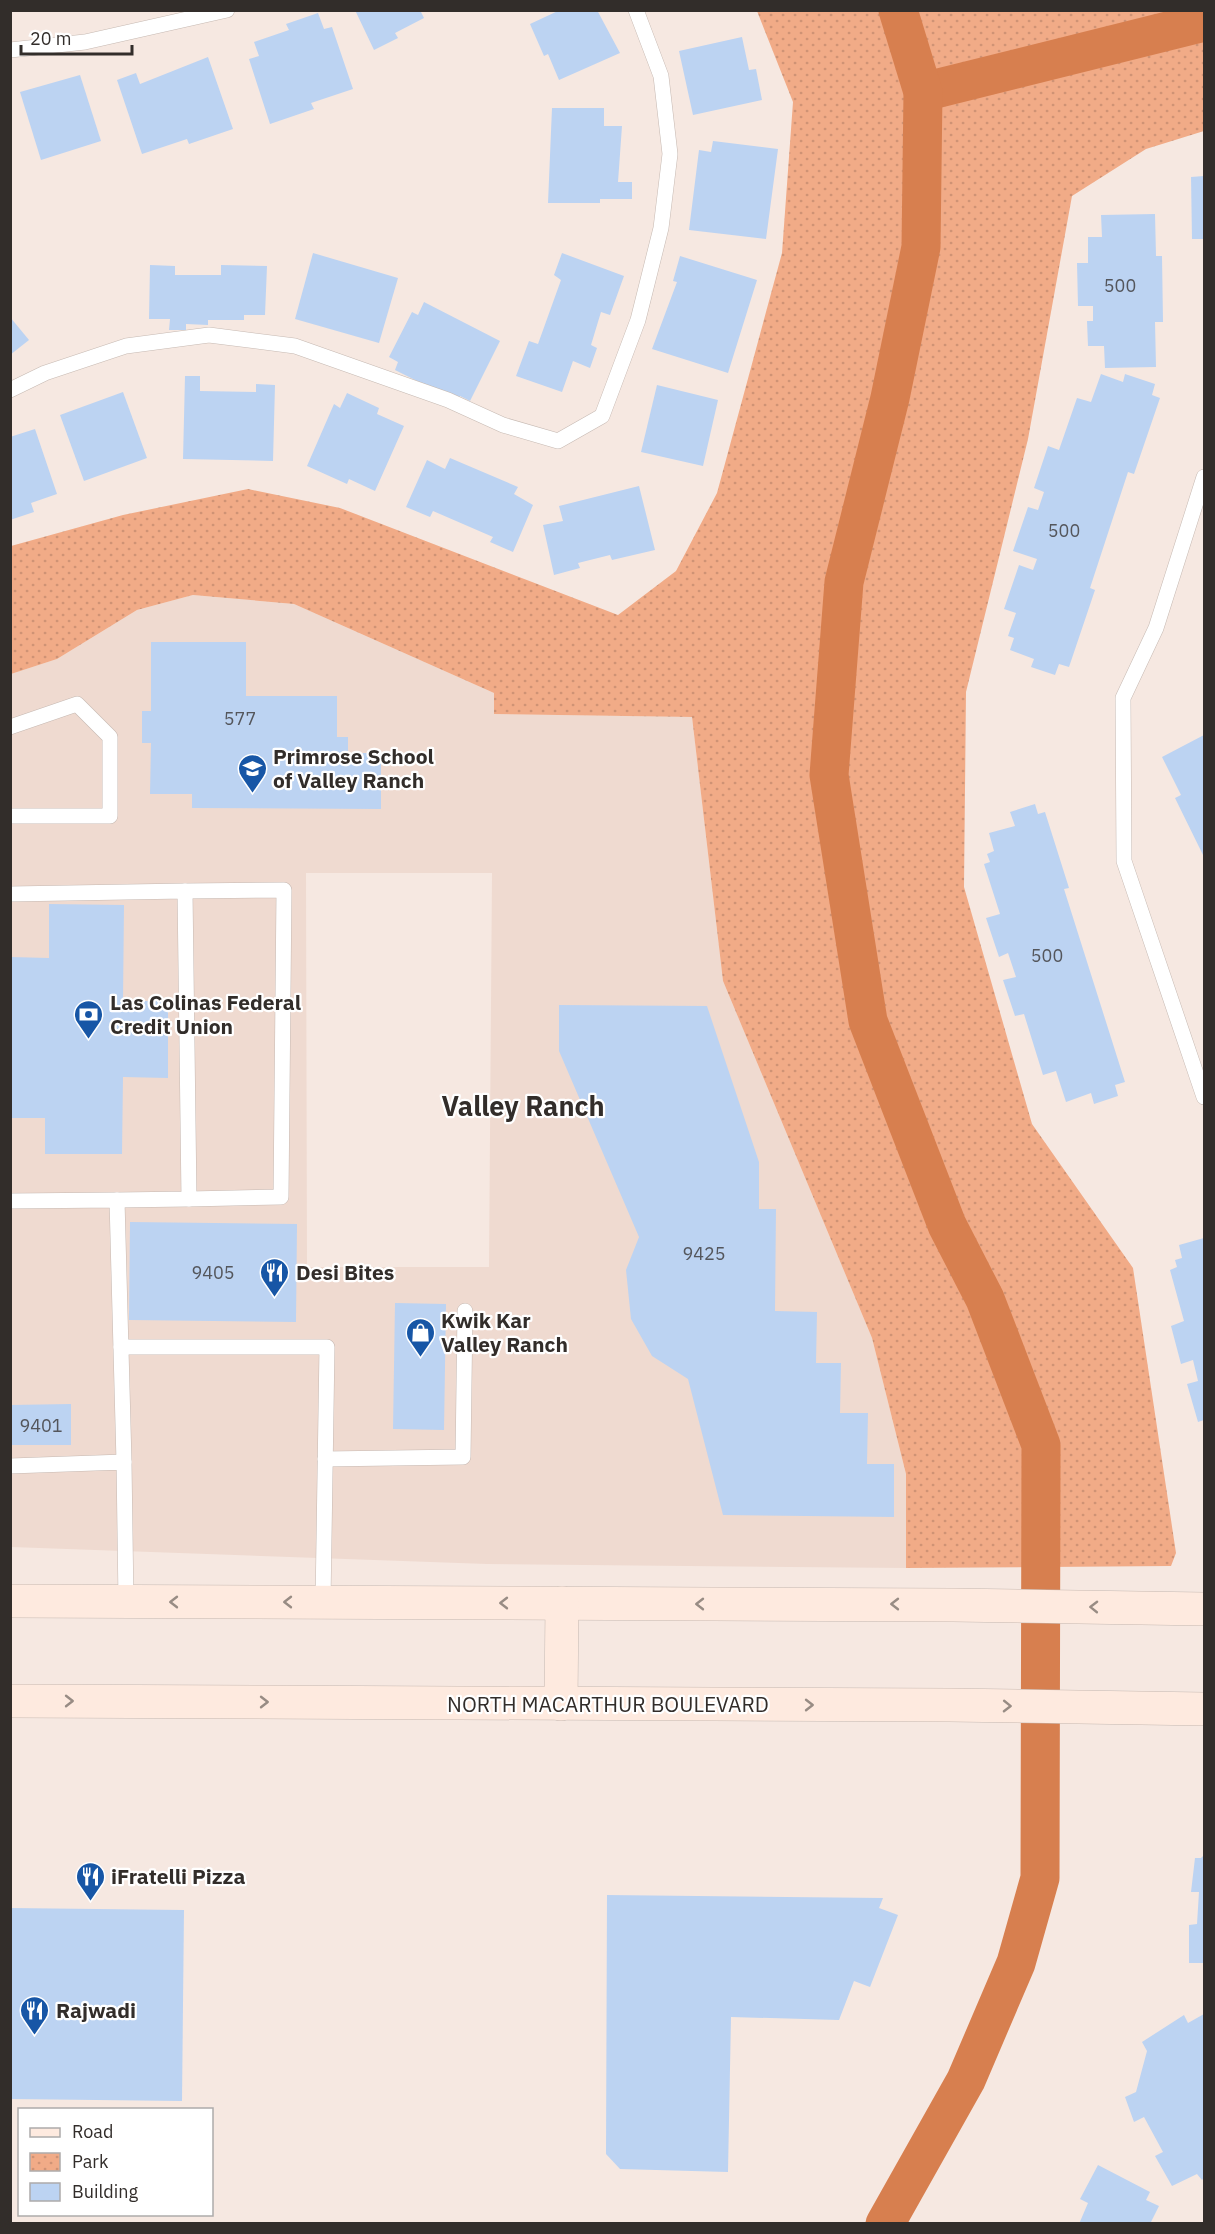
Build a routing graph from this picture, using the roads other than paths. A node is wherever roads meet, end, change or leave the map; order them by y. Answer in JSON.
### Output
{"nodes":[{"id":1,"x":226,"y":10,"type":"edge"},
{"id":2,"x":636,"y":10,"type":"edge"},
{"id":3,"x":211,"y":13,"type":"edge"},
{"id":4,"x":10,"y":50,"type":"edge"},
{"id":5,"x":10,"y":390,"type":"edge"},
{"id":6,"x":1204,"y":477,"type":"edge"},
{"id":7,"x":10,"y":727,"type":"edge"},
{"id":8,"x":10,"y":816,"type":"edge"},
{"id":9,"x":185,"y":891,"type":"junction"},
{"id":10,"x":10,"y":894,"type":"edge"},
{"id":11,"x":1204,"y":1097,"type":"edge"},
{"id":12,"x":189,"y":1199,"type":"junction"},
{"id":13,"x":117,"y":1200,"type":"junction"},
{"id":14,"x":10,"y":1201,"type":"edge"},
{"id":15,"x":465,"y":1311,"type":"dead end"},
{"id":16,"x":121,"y":1347,"type":"junction"},
{"id":17,"x":325,"y":1459,"type":"junction"},
{"id":18,"x":124,"y":1462,"type":"junction"},
{"id":19,"x":10,"y":1466,"type":"edge"},
{"id":20,"x":10,"y":1601,"type":"edge"},
{"id":21,"x":126,"y":1602,"type":"junction"},
{"id":22,"x":323,"y":1603,"type":"junction"},
{"id":23,"x":562,"y":1603,"type":"junction"},
{"id":24,"x":1204,"y":1609,"type":"edge"},
{"id":25,"x":10,"y":1701,"type":"edge"},
{"id":26,"x":561,"y":1704,"type":"junction"},
{"id":27,"x":1204,"y":1709,"type":"edge"}],
"edges":[{"from":1,"to":3,"type":"lane"},
{"from":2,"to":5,"type":"lane"},
{"from":3,"to":4,"type":"lane"},
{"from":6,"to":11,"type":"lane"},
{"from":7,"to":8,"type":"lane"},
{"from":9,"to":10,"type":"lane"},
{"from":9,"to":12,"type":"lane"},
{"from":9,"to":12,"type":"lane"},
{"from":12,"to":13,"type":"lane"},
{"from":13,"to":14,"type":"lane"},
{"from":13,"to":16,"type":"lane"},
{"from":15,"to":17,"type":"lane"},
{"from":16,"to":17,"type":"lane"},
{"from":16,"to":18,"type":"lane"},
{"from":17,"to":22,"type":"lane"},
{"from":18,"to":19,"type":"lane"},
{"from":18,"to":21,"type":"lane"},
{"from":20,"to":21,"type":"main road"},
{"from":22,"to":21,"type":"main road","one_way":true},
{"from":23,"to":22,"type":"main road","one_way":true},
{"from":24,"to":23,"type":"main road","one_way":true},
{"from":23,"to":26,"type":"main road"},
{"from":25,"to":26,"type":"main road","name":"NORTH MACARTHUR BOULEVARD","one_way":true},
{"from":26,"to":27,"type":"main road","name":"NORTH MACARTHUR BOULEVARD","one_way":true}]}
